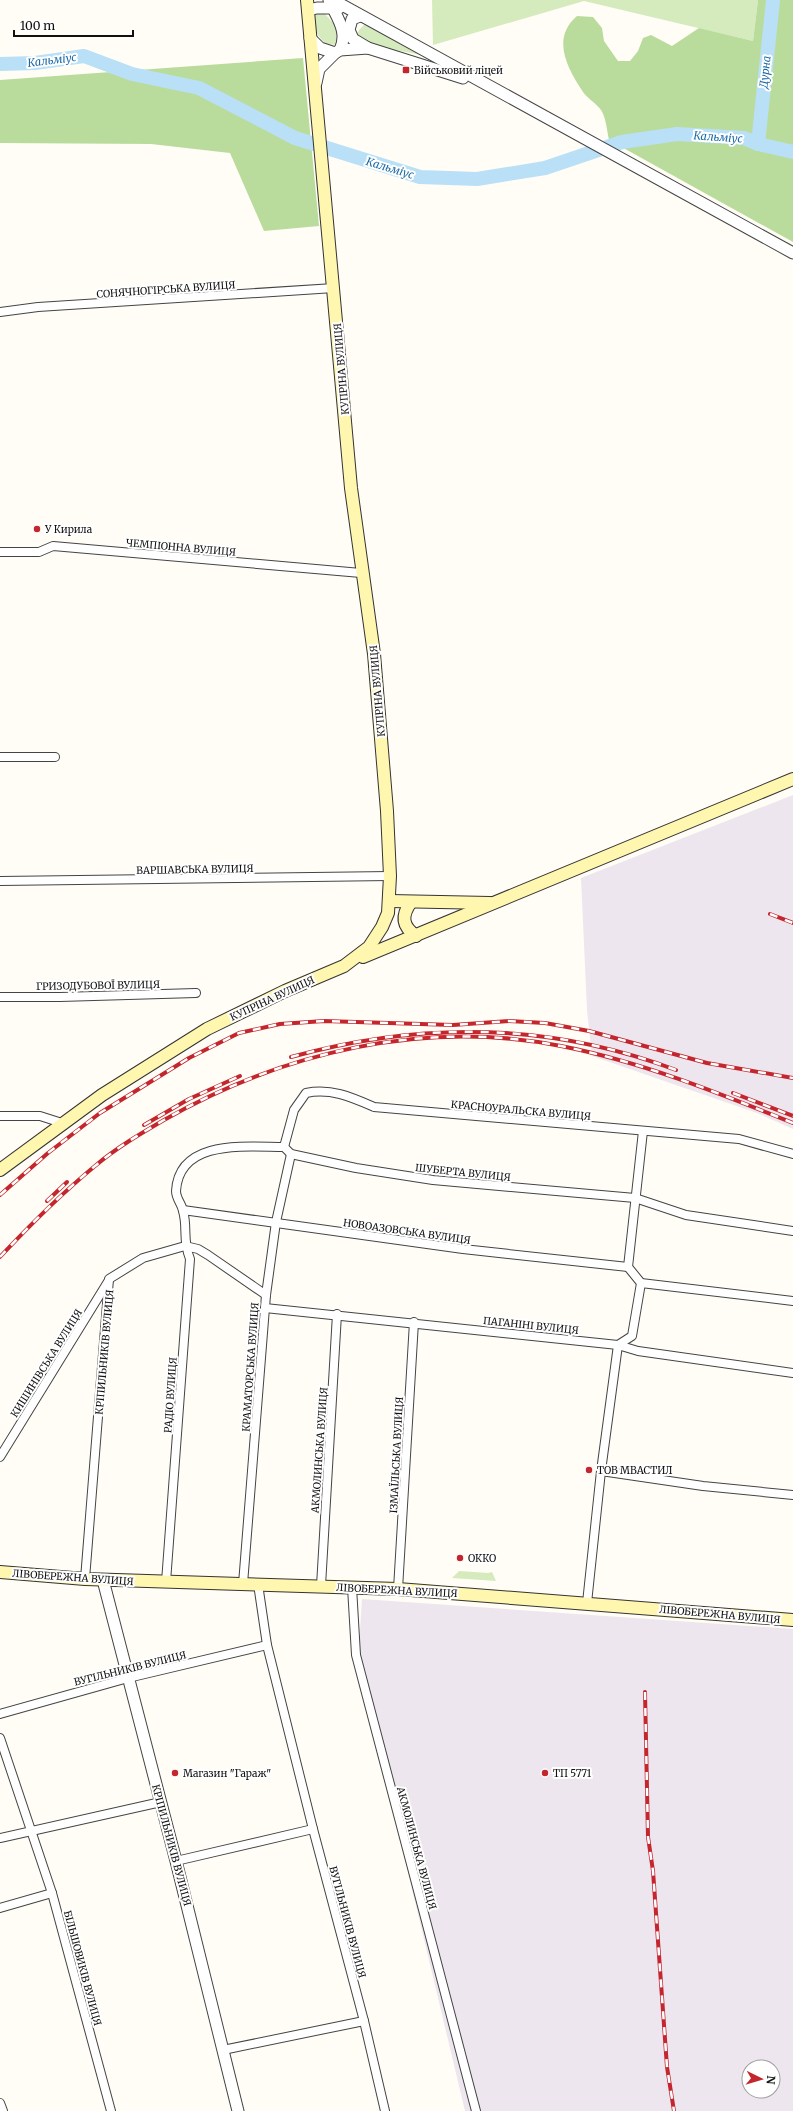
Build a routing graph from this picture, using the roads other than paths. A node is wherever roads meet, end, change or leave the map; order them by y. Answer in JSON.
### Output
{"nodes":[{"id":1,"x":331,"y":2,"type":"edge"},
{"id":2,"x":308,"y":5,"type":"edge"},
{"id":3,"x":360,"y":16,"type":"junction"},
{"id":4,"x":310,"y":38,"type":"junction"},
{"id":5,"x":368,"y":48,"type":"junction"},
{"id":6,"x":337,"y":52,"type":"junction"},
{"id":7,"x":488,"y":86,"type":"junction"},
{"id":8,"x":315,"y":92,"type":"junction"},
{"id":9,"x":793,"y":253,"type":"edge"},
{"id":10,"x":334,"y":288,"type":"junction"},
{"id":11,"x":0,"y":312,"type":"edge"},
{"id":12,"x":0,"y":552,"type":"edge"},
{"id":13,"x":361,"y":573,"type":"junction"},
{"id":14,"x":0,"y":757,"type":"edge"},
{"id":15,"x":55,"y":757,"type":"dead end"},
{"id":16,"x":793,"y":779,"type":"edge"},
{"id":17,"x":390,"y":876,"type":"junction"},
{"id":18,"x":0,"y":880,"type":"edge"},
{"id":19,"x":390,"y":901,"type":"junction"},
{"id":20,"x":411,"y":902,"type":"junction"},
{"id":21,"x":495,"y":903,"type":"junction"},
{"id":22,"x":416,"y":936,"type":"junction"},
{"id":23,"x":344,"y":966,"type":"junction"},
{"id":24,"x":196,"y":993,"type":"dead end"},
{"id":25,"x":0,"y":997,"type":"edge"},
{"id":26,"x":0,"y":1116,"type":"edge"},
{"id":27,"x":62,"y":1123,"type":"junction"},
{"id":28,"x":643,"y":1131,"type":"junction"},
{"id":29,"x":284,"y":1147,"type":"junction"},
{"id":30,"x":291,"y":1154,"type":"junction"},
{"id":31,"x":793,"y":1154,"type":"edge"},
{"id":32,"x":0,"y":1170,"type":"edge"},
{"id":33,"x":635,"y":1198,"type":"junction"},
{"id":34,"x":183,"y":1210,"type":"junction"},
{"id":35,"x":276,"y":1222,"type":"junction"},
{"id":36,"x":793,"y":1231,"type":"edge"},
{"id":37,"x":185,"y":1246,"type":"junction"},
{"id":38,"x":628,"y":1267,"type":"junction"},
{"id":39,"x":109,"y":1279,"type":"junction"},
{"id":40,"x":641,"y":1283,"type":"junction"},
{"id":41,"x":266,"y":1296,"type":"junction"},
{"id":42,"x":793,"y":1301,"type":"edge"},
{"id":43,"x":265,"y":1308,"type":"junction"},
{"id":44,"x":338,"y":1314,"type":"junction"},
{"id":45,"x":414,"y":1322,"type":"junction"},
{"id":46,"x":618,"y":1345,"type":"junction"},
{"id":47,"x":793,"y":1373,"type":"edge"},
{"id":48,"x":0,"y":1457,"type":"edge"},
{"id":49,"x":601,"y":1471,"type":"junction"},
{"id":50,"x":793,"y":1495,"type":"edge"},
{"id":51,"x":0,"y":1572,"type":"edge"},
{"id":52,"x":86,"y":1579,"type":"junction"},
{"id":53,"x":103,"y":1580,"type":"junction"},
{"id":54,"x":166,"y":1582,"type":"junction"},
{"id":55,"x":243,"y":1584,"type":"junction"},
{"id":56,"x":258,"y":1584,"type":"junction"},
{"id":57,"x":321,"y":1586,"type":"junction"},
{"id":58,"x":352,"y":1587,"type":"junction"},
{"id":59,"x":398,"y":1589,"type":"junction"},
{"id":60,"x":588,"y":1603,"type":"junction"},
{"id":61,"x":793,"y":1620,"type":"edge"},
{"id":62,"x":266,"y":1645,"type":"junction"},
{"id":63,"x":128,"y":1678,"type":"junction"},
{"id":64,"x":0,"y":1714,"type":"edge"},
{"id":65,"x":0,"y":1738,"type":"edge"},
{"id":66,"x":161,"y":1802,"type":"junction"},
{"id":67,"x":313,"y":1829,"type":"junction"},
{"id":68,"x":32,"y":1831,"type":"junction"},
{"id":69,"x":0,"y":1838,"type":"edge"},
{"id":70,"x":176,"y":1861,"type":"junction"},
{"id":71,"x":52,"y":1893,"type":"junction"},
{"id":72,"x":0,"y":1908,"type":"edge"},
{"id":73,"x":364,"y":2021,"type":"junction"},
{"id":74,"x":223,"y":2050,"type":"junction"},
{"id":75,"x":0,"y":2103,"type":"edge"},
{"id":76,"x":3,"y":2111,"type":"edge"},
{"id":77,"x":111,"y":2111,"type":"edge"},
{"id":78,"x":238,"y":2111,"type":"edge"},
{"id":79,"x":385,"y":2111,"type":"edge"},
{"id":80,"x":476,"y":2111,"type":"edge"}],
"edges":[{"from":1,"to":2,"type":"street"},
{"from":1,"to":3,"type":"street"},
{"from":1,"to":6,"type":"street"},
{"from":2,"to":4,"type":"main road","name":"КУПРІНА ВУЛИЦЯ"},
{"from":3,"to":5,"type":"street"},
{"from":3,"to":7,"type":"street"},
{"from":4,"to":6,"type":"street"},
{"from":4,"to":8,"type":"main road","name":"КУПРІНА ВУЛИЦЯ"},
{"from":5,"to":6,"type":"street"},
{"from":5,"to":7,"type":"street"},
{"from":6,"to":8,"type":"street"},
{"from":7,"to":9,"type":"street"},
{"from":8,"to":10,"type":"main road","name":"КУПРІНА ВУЛИЦЯ"},
{"from":10,"to":11,"type":"street","name":"СОНЯЧНОГІРСЬКА ВУЛИЦЯ"},
{"from":10,"to":13,"type":"main road","name":"КУПРІНА ВУЛИЦЯ"},
{"from":12,"to":13,"type":"street","name":"ЧЕМПІОННА ВУЛИЦЯ"},
{"from":13,"to":17,"type":"main road","name":"КУПРІНА ВУЛИЦЯ"},
{"from":14,"to":15,"type":"street"},
{"from":16,"to":21,"type":"main road"},
{"from":17,"to":18,"type":"street","name":"ВАРШАВСЬКА ВУЛИЦЯ"},
{"from":17,"to":19,"type":"main road","name":"КУПРІНА ВУЛИЦЯ"},
{"from":19,"to":20,"type":"main road"},
{"from":19,"to":23,"type":"main road","name":"КУПРІНА ВУЛИЦЯ"},
{"from":20,"to":21,"type":"main road"},
{"from":20,"to":22,"type":"main road"},
{"from":21,"to":22,"type":"main road"},
{"from":22,"to":23,"type":"main road"},
{"from":23,"to":27,"type":"main road","name":"КУПРІНА ВУЛИЦЯ"},
{"from":24,"to":25,"type":"street","name":"ГРИЗОДУБОВОЇ ВУЛИЦЯ"},
{"from":26,"to":27,"type":"street"},
{"from":27,"to":32,"type":"main road","name":"КУПРІНА ВУЛИЦЯ"},
{"from":28,"to":29,"type":"street","name":"КРАСНОУРАЛЬСКА ВУЛИЦЯ"},
{"from":28,"to":31,"type":"street","name":"КРАСНОУРАЛЬСКА ВУЛИЦЯ"},
{"from":28,"to":33,"type":"street"},
{"from":29,"to":30,"type":"street"},
{"from":29,"to":34,"type":"street"},
{"from":30,"to":33,"type":"street","name":"ШУБЕРТА ВУЛИЦЯ"},
{"from":30,"to":35,"type":"street","name":"КРАМАТОРСЬКА ВУЛИЦЯ"},
{"from":33,"to":36,"type":"street","name":"ШУБЕРТА ВУЛИЦЯ"},
{"from":33,"to":38,"type":"street"},
{"from":34,"to":35,"type":"street","name":"НОВОАЗОВСЬКА ВУЛИЦЯ"},
{"from":34,"to":37,"type":"street","name":"РАДІО ВУЛИЦЯ"},
{"from":35,"to":38,"type":"street","name":"НОВОАЗОВСЬКА ВУЛИЦЯ"},
{"from":35,"to":41,"type":"street","name":"КРАМАТОРСЬКА ВУЛИЦЯ"},
{"from":37,"to":39,"type":"street","name":"КРІПИЛЬНИКІВ ВУЛИЦЯ"},
{"from":37,"to":41,"type":"street"},
{"from":37,"to":54,"type":"street","name":"РАДІО ВУЛИЦЯ"},
{"from":38,"to":40,"type":"street"},
{"from":39,"to":48,"type":"street","name":"КИШИНІВСЬКА ВУЛИЦЯ"},
{"from":39,"to":52,"type":"street","name":"КРІПИЛЬНИКІВ ВУЛИЦЯ"},
{"from":40,"to":42,"type":"street"},
{"from":40,"to":46,"type":"street"},
{"from":41,"to":43,"type":"street","name":"КРАМАТОРСЬКА ВУЛИЦЯ"},
{"from":43,"to":44,"type":"street","name":"ПАГАНІНІ ВУЛИЦЯ"},
{"from":43,"to":55,"type":"street","name":"КРАМАТОРСЬКА ВУЛИЦЯ"},
{"from":44,"to":45,"type":"street","name":"ПАГАНІНІ ВУЛИЦЯ"},
{"from":44,"to":57,"type":"street","name":"АКМОЛИНСЬКА ВУЛИЦЯ"},
{"from":45,"to":46,"type":"street","name":"ПАГАНІНІ ВУЛИЦЯ"},
{"from":45,"to":59,"type":"street","name":"ІЗМАЇЛЬСЬКА ВУЛИЦЯ"},
{"from":46,"to":47,"type":"street","name":"ПАГАНІНІ ВУЛИЦЯ"},
{"from":46,"to":49,"type":"street"},
{"from":49,"to":50,"type":"street"},
{"from":49,"to":60,"type":"street"},
{"from":51,"to":52,"type":"main road","name":"ЛІВОБЕРЕЖНА ВУЛИЦЯ"},
{"from":52,"to":53,"type":"main road","name":"ЛІВОБЕРЕЖНА ВУЛИЦЯ"},
{"from":53,"to":54,"type":"main road","name":"ЛІВОБЕРЕЖНА ВУЛИЦЯ"},
{"from":53,"to":63,"type":"street","name":"КРІПИЛЬНИКІВ ВУЛИЦЯ"},
{"from":54,"to":55,"type":"main road","name":"ЛІВОБЕРЕЖНА ВУЛИЦЯ"},
{"from":55,"to":56,"type":"main road","name":"ЛІВОБЕРЕЖНА ВУЛИЦЯ"},
{"from":56,"to":57,"type":"main road","name":"ЛІВОБЕРЕЖНА ВУЛИЦЯ"},
{"from":56,"to":62,"type":"street","name":"ВУГІЛЬНИКІВ ВУЛИЦЯ"},
{"from":57,"to":58,"type":"main road","name":"ЛІВОБЕРЕЖНА ВУЛИЦЯ"},
{"from":58,"to":59,"type":"main road","name":"ЛІВОБЕРЕЖНА ВУЛИЦЯ"},
{"from":58,"to":80,"type":"street","name":"АКМОЛИНСЬКА ВУЛИЦЯ"},
{"from":59,"to":60,"type":"main road","name":"ЛІВОБЕРЕЖНА ВУЛИЦЯ"},
{"from":60,"to":61,"type":"main road","name":"ЛІВОБЕРЕЖНА ВУЛИЦЯ"},
{"from":62,"to":63,"type":"street","name":"ВУГІЛЬНИКІВ ВУЛИЦЯ"},
{"from":62,"to":67,"type":"street","name":"ВУГІЛЬНИКІВ ВУЛИЦЯ"},
{"from":63,"to":64,"type":"street","name":"ВУГІЛЬНИКІВ ВУЛИЦЯ"},
{"from":63,"to":66,"type":"street","name":"КРІПИЛЬНИКІВ ВУЛИЦЯ"},
{"from":65,"to":68,"type":"street","name":"БІЛЬШОВИКІВ ВУЛИЦЯ"},
{"from":66,"to":68,"type":"street"},
{"from":66,"to":70,"type":"street","name":"КРІПИЛЬНИКІВ ВУЛИЦЯ"},
{"from":67,"to":70,"type":"street"},
{"from":67,"to":73,"type":"street","name":"ВУГІЛЬНИКІВ ВУЛИЦЯ"},
{"from":68,"to":69,"type":"street"},
{"from":68,"to":71,"type":"street","name":"БІЛЬШОВИКІВ ВУЛИЦЯ"},
{"from":70,"to":74,"type":"street","name":"КРІПИЛЬНИКІВ ВУЛИЦЯ"},
{"from":71,"to":72,"type":"street"},
{"from":71,"to":77,"type":"street","name":"БІЛЬШОВИКІВ ВУЛИЦЯ"},
{"from":73,"to":74,"type":"street"},
{"from":73,"to":79,"type":"street","name":"ВУГІЛЬНИКІВ ВУЛИЦЯ"},
{"from":74,"to":78,"type":"street","name":"КРІПИЛЬНИКІВ ВУЛИЦЯ"},
{"from":75,"to":76,"type":"street"}]}
